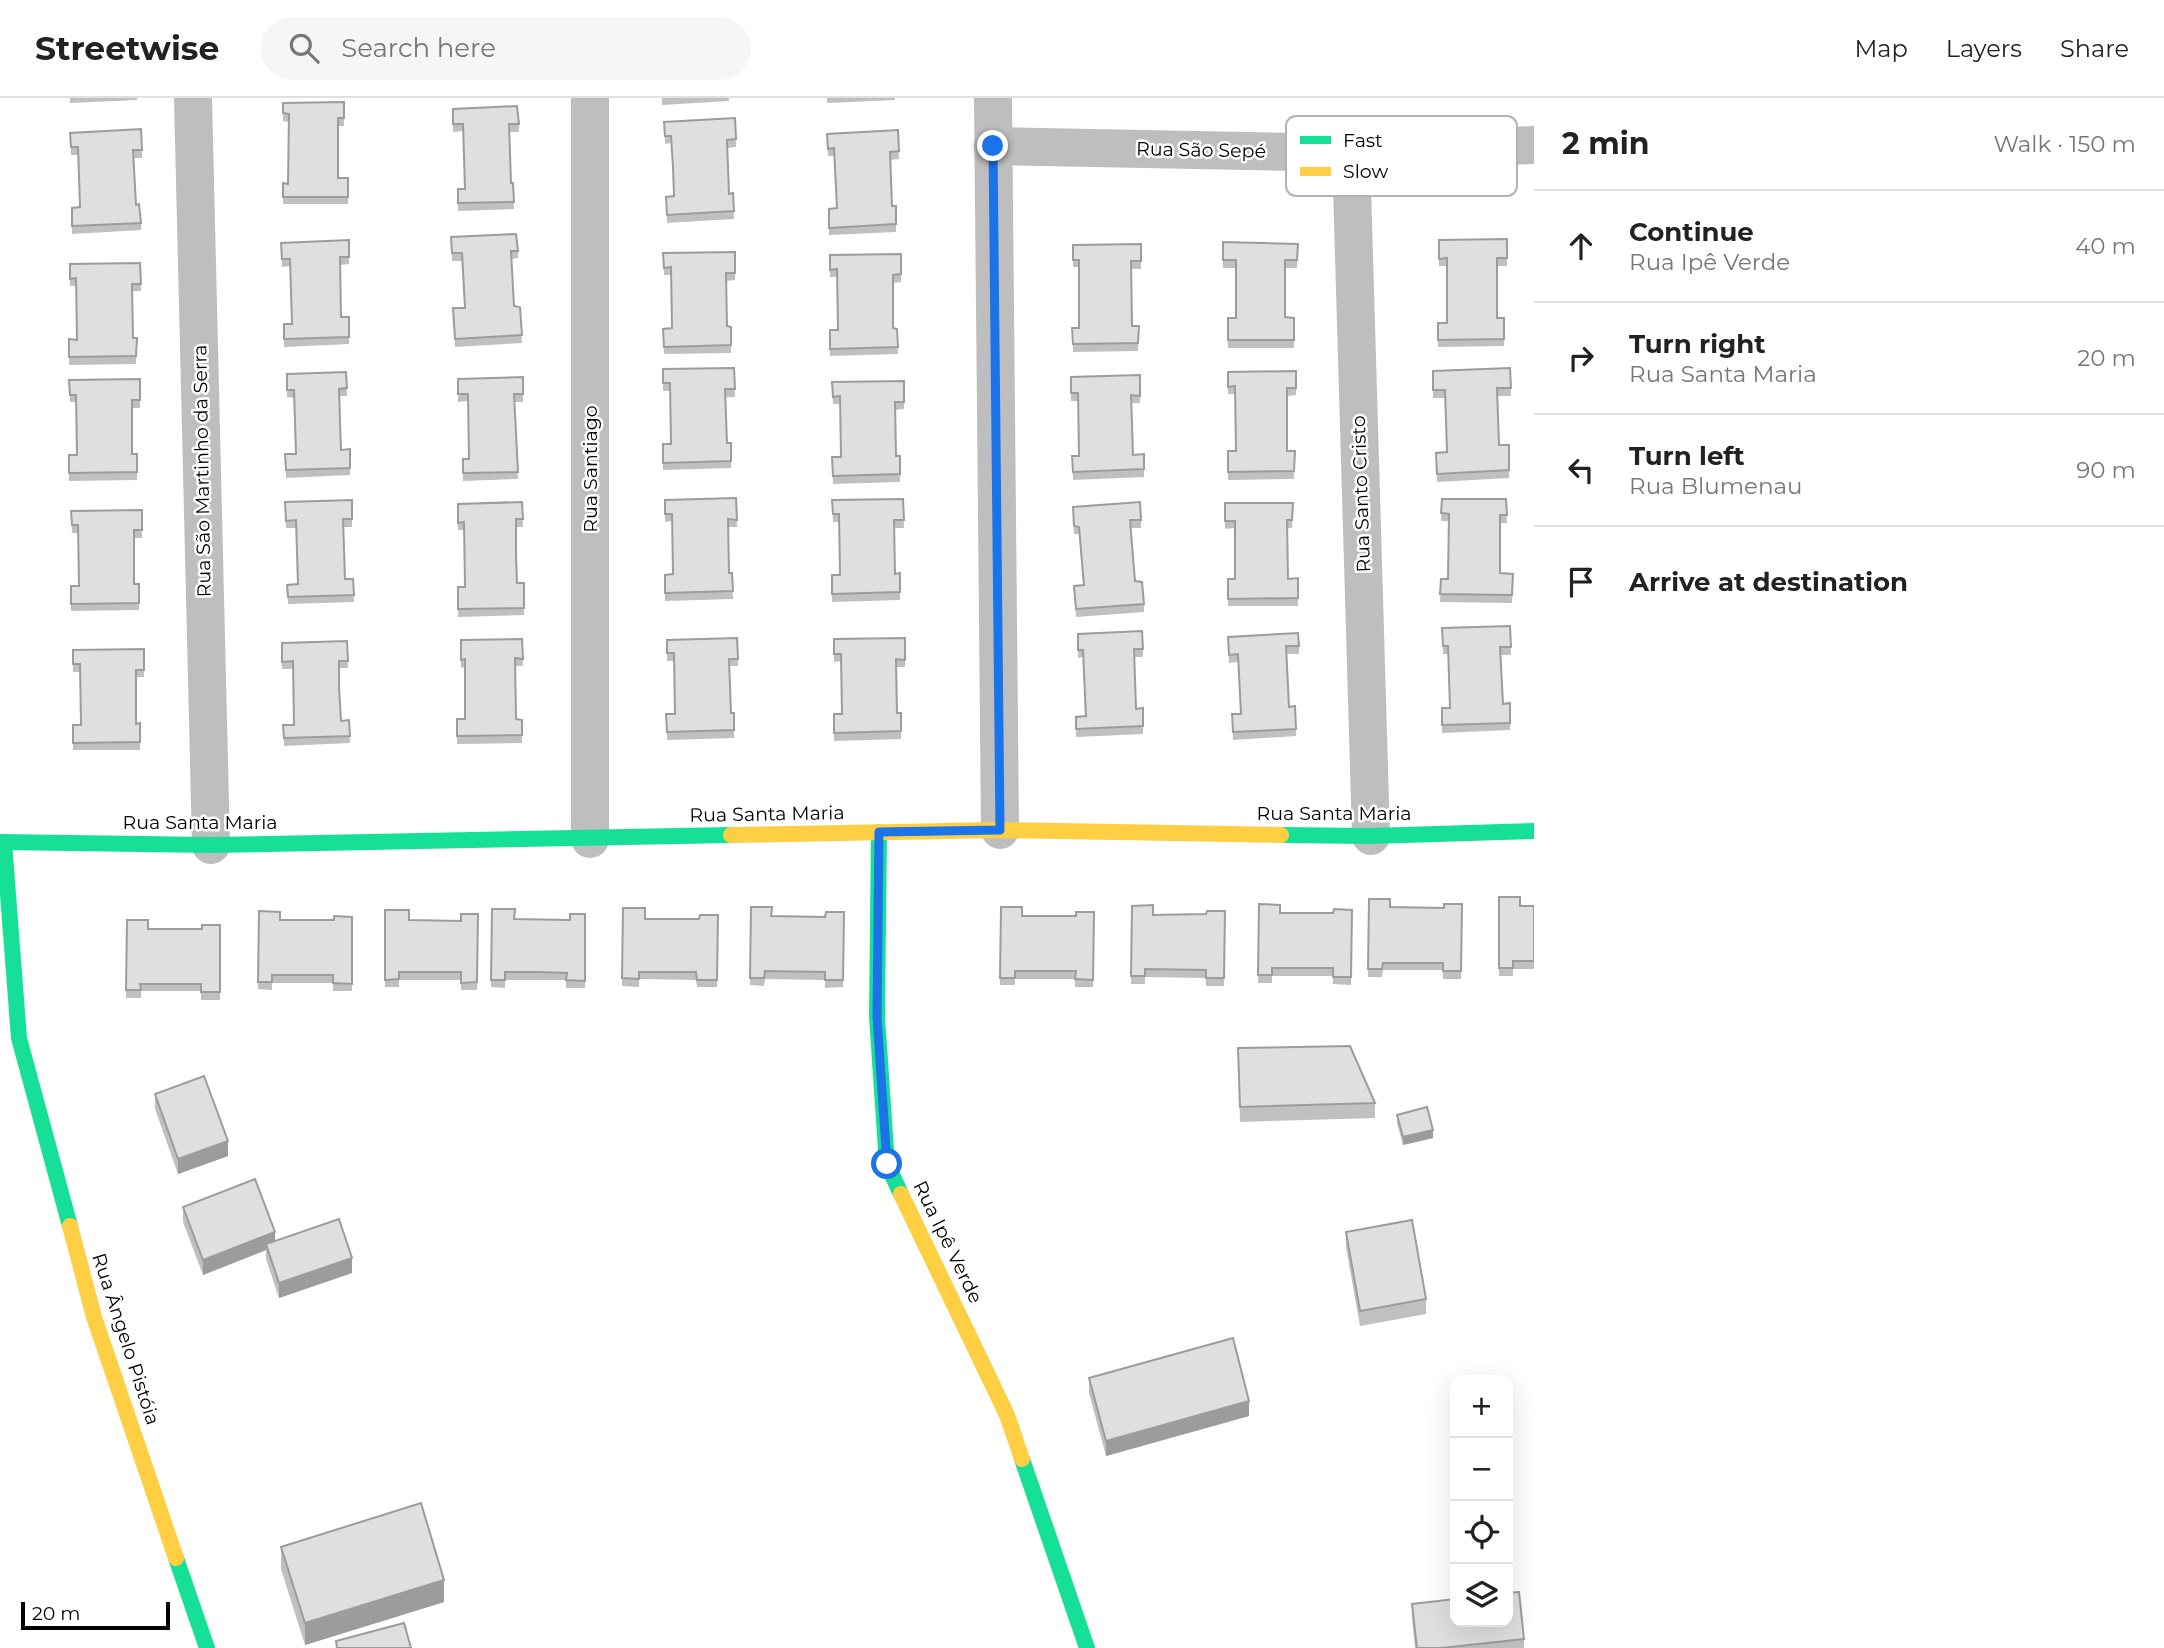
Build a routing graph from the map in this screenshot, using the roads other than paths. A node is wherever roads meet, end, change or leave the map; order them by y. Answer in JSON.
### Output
{"nodes":[{"id":1,"x":193,"y":98,"type":"edge"},
{"id":2,"x":590,"y":98,"type":"edge"},
{"id":3,"x":993,"y":98,"type":"edge"},
{"id":4,"x":993,"y":146,"type":"junction"},
{"id":5,"x":1286,"y":152,"type":"edge"},
{"id":6,"x":1352,"y":196,"type":"edge"},
{"id":7,"x":1000,"y":830,"type":"junction"},
{"id":8,"x":1534,"y":831,"type":"edge"},
{"id":9,"x":879,"y":832,"type":"junction"},
{"id":10,"x":1371,"y":836,"type":"junction"},
{"id":11,"x":590,"y":839,"type":"junction"},
{"id":12,"x":2,"y":842,"type":"edge"},
{"id":13,"x":211,"y":845,"type":"junction"},
{"id":14,"x":207,"y":1648,"type":"edge"},
{"id":15,"x":1087,"y":1648,"type":"edge"}],
"edges":[{"from":1,"to":13,"type":"street","name":"Rua São Martinho da Serra"},
{"from":2,"to":11,"type":"street","name":"Rua Santiago"},
{"from":3,"to":4,"type":"street"},
{"from":4,"to":5,"type":"street","name":"Rua São Sepé"},
{"from":4,"to":7,"type":"street"},
{"from":6,"to":10,"type":"street","name":"Rua Santo Cristo"},
{"from":7,"to":9,"type":"street","name":"Rua Santa Maria"},
{"from":7,"to":10,"type":"street","name":"Rua Santa Maria"},
{"from":8,"to":10,"type":"street","name":"Rua Santa Maria"},
{"from":9,"to":11,"type":"street","name":"Rua Santa Maria"},
{"from":9,"to":15,"type":"street","name":"Rua Ipê Verde"},
{"from":11,"to":13,"type":"street","name":"Rua Santa Maria"},
{"from":12,"to":13,"type":"street","name":"Rua Santa Maria"},
{"from":12,"to":14,"type":"street","name":"Rua Ângelo Pistóia"}]}
